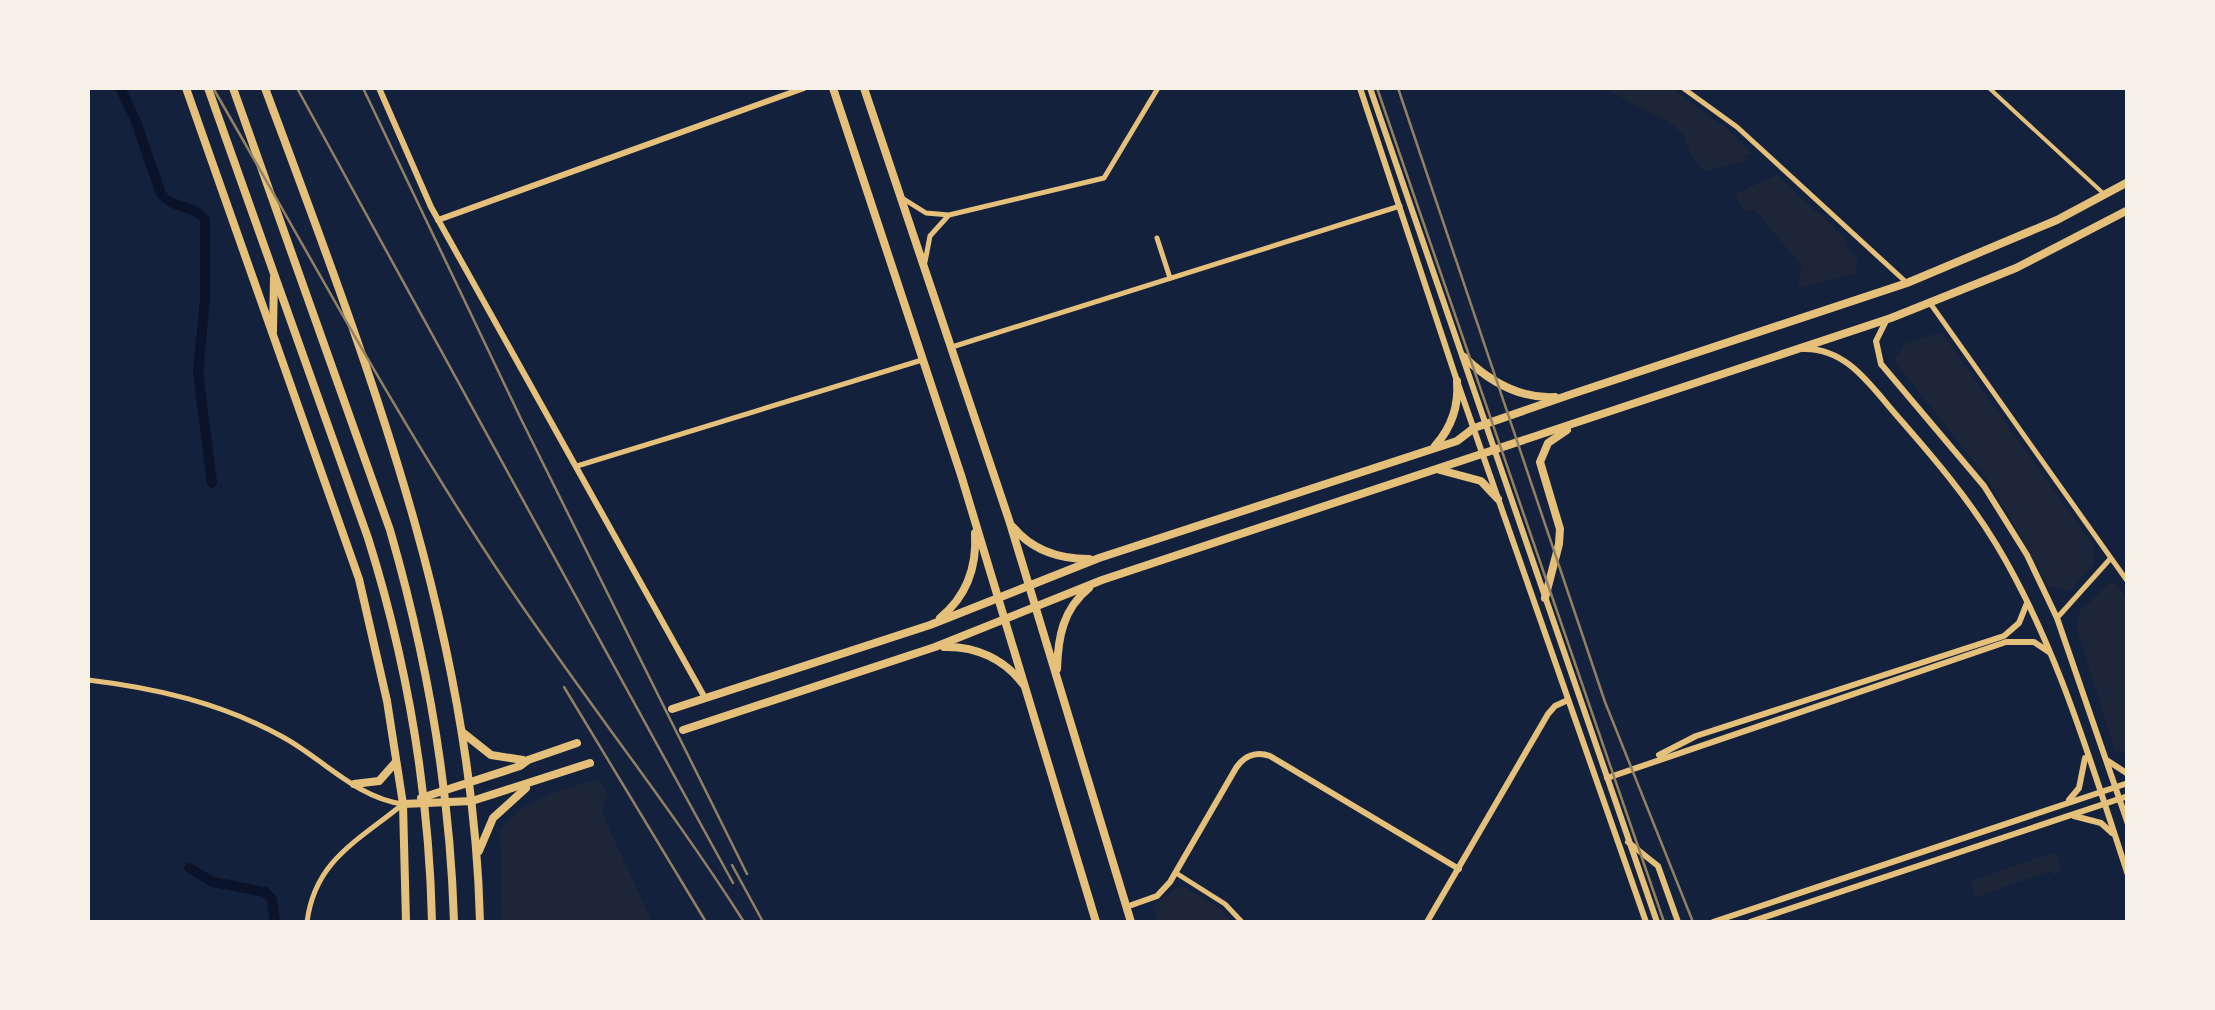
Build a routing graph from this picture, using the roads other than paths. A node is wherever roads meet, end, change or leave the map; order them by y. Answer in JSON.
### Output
{"nodes":[{"id":1,"x":186,"y":88,"type":"edge"},
{"id":2,"x":208,"y":88,"type":"edge"},
{"id":3,"x":233,"y":88,"type":"edge"},
{"id":4,"x":265,"y":88,"type":"edge"},
{"id":5,"x":379,"y":88,"type":"edge"},
{"id":6,"x":804,"y":88,"type":"edge"},
{"id":7,"x":833,"y":88,"type":"edge"},
{"id":8,"x":864,"y":88,"type":"edge"},
{"id":9,"x":1158,"y":88,"type":"edge"},
{"id":10,"x":1360,"y":88,"type":"edge"},
{"id":11,"x":1370,"y":88,"type":"edge"},
{"id":12,"x":1683,"y":88,"type":"edge"},
{"id":13,"x":1988,"y":88,"type":"edge"},
{"id":14,"x":2128,"y":182,"type":"edge"},
{"id":15,"x":2105,"y":195,"type":"junction"},
{"id":16,"x":902,"y":198,"type":"junction"},
{"id":17,"x":1400,"y":206,"type":"junction"},
{"id":18,"x":2128,"y":210,"type":"edge"},
{"id":19,"x":949,"y":215,"type":"junction"},
{"id":20,"x":438,"y":220,"type":"junction"},
{"id":21,"x":1157,"y":238,"type":"dead end"},
{"id":22,"x":926,"y":270,"type":"junction"},
{"id":23,"x":274,"y":274,"type":"junction"},
{"id":24,"x":1170,"y":278,"type":"junction"},
{"id":25,"x":1908,"y":283,"type":"junction"},
{"id":26,"x":1930,"y":304,"type":"junction"},
{"id":27,"x":1891,"y":318,"type":"junction"},
{"id":28,"x":273,"y":331,"type":"junction"},
{"id":29,"x":952,"y":347,"type":"junction"},
{"id":30,"x":1803,"y":349,"type":"junction"},
{"id":31,"x":1464,"y":357,"type":"junction"},
{"id":32,"x":925,"y":359,"type":"junction"},
{"id":33,"x":1457,"y":381,"type":"junction"},
{"id":34,"x":1569,"y":394,"type":"junction"},
{"id":35,"x":1584,"y":420,"type":"junction"},
{"id":36,"x":1486,"y":424,"type":"junction"},
{"id":37,"x":1474,"y":428,"type":"junction"},
{"id":38,"x":1433,"y":449,"type":"junction"},
{"id":39,"x":1496,"y":450,"type":"junction"},
{"id":40,"x":1483,"y":454,"type":"junction"},
{"id":41,"x":577,"y":466,"type":"junction"},
{"id":42,"x":1436,"y":470,"type":"junction"},
{"id":43,"x":1498,"y":499,"type":"junction"},
{"id":44,"x":974,"y":518,"type":"junction"},
{"id":45,"x":1008,"y":518,"type":"junction"},
{"id":46,"x":1099,"y":558,"type":"junction"},
{"id":47,"x":2110,"y":558,"type":"junction"},
{"id":48,"x":1102,"y":580,"type":"junction"},
{"id":49,"x":2128,"y":582,"type":"edge"},
{"id":50,"x":1028,"y":586,"type":"junction"},
{"id":51,"x":1000,"y":598,"type":"junction"},
{"id":52,"x":1544,"y":598,"type":"junction"},
{"id":53,"x":2027,"y":601,"type":"junction"},
{"id":54,"x":1034,"y":606,"type":"junction"},
{"id":55,"x":2057,"y":618,"type":"junction"},
{"id":56,"x":1005,"y":619,"type":"junction"},
{"id":57,"x":930,"y":625,"type":"junction"},
{"id":58,"x":935,"y":647,"type":"junction"},
{"id":59,"x":2049,"y":652,"type":"junction"},
{"id":60,"x":88,"y":680,"type":"edge"},
{"id":61,"x":1058,"y":684,"type":"junction"},
{"id":62,"x":1028,"y":694,"type":"junction"},
{"id":63,"x":705,"y":698,"type":"junction"},
{"id":64,"x":1568,"y":700,"type":"junction"},
{"id":65,"x":672,"y":709,"type":"dead end"},
{"id":66,"x":683,"y":730,"type":"dead end"},
{"id":67,"x":462,"y":732,"type":"junction"},
{"id":68,"x":577,"y":743,"type":"dead end"},
{"id":69,"x":2085,"y":752,"type":"junction"},
{"id":70,"x":2105,"y":756,"type":"junction"},
{"id":71,"x":396,"y":758,"type":"junction"},
{"id":72,"x":528,"y":760,"type":"junction"},
{"id":73,"x":1647,"y":762,"type":"junction"},
{"id":74,"x":590,"y":763,"type":"dead end"},
{"id":75,"x":2128,"y":774,"type":"edge"},
{"id":76,"x":1606,"y":778,"type":"junction"},
{"id":77,"x":470,"y":783,"type":"junction"},
{"id":78,"x":2128,"y":783,"type":"edge"},
{"id":79,"x":354,"y":784,"type":"junction"},
{"id":80,"x":529,"y":785,"type":"junction"},
{"id":81,"x":2115,"y":787,"type":"junction"},
{"id":82,"x":2100,"y":792,"type":"junction"},
{"id":83,"x":2123,"y":797,"type":"edge"},
{"id":84,"x":472,"y":801,"type":"junction"},
{"id":85,"x":403,"y":804,"type":"junction"},
{"id":86,"x":2064,"y":804,"type":"junction"},
{"id":87,"x":2103,"y":804,"type":"junction"},
{"id":88,"x":2068,"y":816,"type":"junction"},
{"id":89,"x":2128,"y":824,"type":"edge"},
{"id":90,"x":2114,"y":835,"type":"junction"},
{"id":91,"x":1629,"y":845,"type":"junction"},
{"id":92,"x":1620,"y":852,"type":"junction"},
{"id":93,"x":477,"y":860,"type":"junction"},
{"id":94,"x":1458,"y":869,"type":"junction"},
{"id":95,"x":1176,"y":873,"type":"junction"},
{"id":96,"x":2128,"y":875,"type":"edge"},
{"id":97,"x":1126,"y":908,"type":"junction"},
{"id":98,"x":307,"y":922,"type":"edge"},
{"id":99,"x":406,"y":922,"type":"edge"},
{"id":100,"x":432,"y":922,"type":"edge"},
{"id":101,"x":454,"y":922,"type":"edge"},
{"id":102,"x":480,"y":922,"type":"edge"},
{"id":103,"x":1096,"y":922,"type":"edge"},
{"id":104,"x":1130,"y":922,"type":"edge"},
{"id":105,"x":1242,"y":922,"type":"edge"},
{"id":106,"x":1427,"y":922,"type":"edge"},
{"id":107,"x":1646,"y":922,"type":"edge"},
{"id":108,"x":1657,"y":922,"type":"edge"},
{"id":109,"x":1678,"y":922,"type":"edge"},
{"id":110,"x":1713,"y":922,"type":"edge"},
{"id":111,"x":1750,"y":922,"type":"edge"}],
"edges":[{"from":1,"to":28,"type":"main road"},
{"from":2,"to":23,"type":"main road"},
{"from":3,"to":101,"type":"main road"},
{"from":4,"to":67,"type":"main road"},
{"from":5,"to":20,"type":"main road"},
{"from":6,"to":20,"type":"main road"},
{"from":7,"to":32,"type":"main road"},
{"from":8,"to":16,"type":"main road"},
{"from":9,"to":19,"type":"street"},
{"from":10,"to":17,"type":"main road"},
{"from":11,"to":31,"type":"main road"},
{"from":12,"to":25,"type":"street"},
{"from":13,"to":15,"type":"street"},
{"from":14,"to":15,"type":"main road"},
{"from":15,"to":25,"type":"main road"},
{"from":16,"to":19,"type":"street"},
{"from":16,"to":22,"type":"main road"},
{"from":17,"to":24,"type":"street"},
{"from":17,"to":33,"type":"main road"},
{"from":18,"to":26,"type":"main road"},
{"from":19,"to":22,"type":"street"},
{"from":20,"to":41,"type":"main road"},
{"from":21,"to":24,"type":"street"},
{"from":22,"to":29,"type":"main road"},
{"from":23,"to":28,"type":"main road"},
{"from":23,"to":100,"type":"main road"},
{"from":24,"to":29,"type":"street"},
{"from":25,"to":34,"type":"main road"},
{"from":26,"to":27,"type":"main road"},
{"from":26,"to":47,"type":"street"},
{"from":27,"to":30,"type":"main road"},
{"from":27,"to":55,"type":"main road"},
{"from":28,"to":71,"type":"main road"},
{"from":29,"to":45,"type":"main road"},
{"from":30,"to":35,"type":"main road"},
{"from":30,"to":53,"type":"main road"},
{"from":31,"to":34,"type":"main road"},
{"from":31,"to":36,"type":"main road"},
{"from":32,"to":41,"type":"street"},
{"from":32,"to":44,"type":"main road"},
{"from":33,"to":37,"type":"main road"},
{"from":33,"to":38,"type":"main road"},
{"from":34,"to":36,"type":"main road"},
{"from":35,"to":39,"type":"main road"},
{"from":35,"to":52,"type":"main road"},
{"from":36,"to":37,"type":"main road"},
{"from":36,"to":39,"type":"main road"},
{"from":37,"to":38,"type":"main road"},
{"from":37,"to":40,"type":"main road"},
{"from":38,"to":46,"type":"main road"},
{"from":39,"to":40,"type":"main road"},
{"from":39,"to":52,"type":"main road"},
{"from":40,"to":42,"type":"main road"},
{"from":40,"to":43,"type":"main road"},
{"from":41,"to":63,"type":"main road"},
{"from":42,"to":43,"type":"main road"},
{"from":42,"to":48,"type":"main road"},
{"from":43,"to":64,"type":"main road"},
{"from":44,"to":51,"type":"main road"},
{"from":44,"to":57,"type":"main road"},
{"from":45,"to":46,"type":"main road"},
{"from":45,"to":50,"type":"main road"},
{"from":46,"to":50,"type":"main road"},
{"from":47,"to":49,"type":"street"},
{"from":47,"to":55,"type":"street"},
{"from":48,"to":54,"type":"main road"},
{"from":48,"to":61,"type":"main road"},
{"from":50,"to":51,"type":"main road"},
{"from":50,"to":54,"type":"main road"},
{"from":51,"to":56,"type":"main road"},
{"from":51,"to":57,"type":"main road"},
{"from":52,"to":76,"type":"main road"},
{"from":53,"to":59,"type":"main road"},
{"from":53,"to":73,"type":"main road"},
{"from":54,"to":56,"type":"main road"},
{"from":54,"to":61,"type":"main road"},
{"from":55,"to":70,"type":"main road"},
{"from":56,"to":58,"type":"main road"},
{"from":56,"to":62,"type":"main road"},
{"from":57,"to":63,"type":"main road"},
{"from":58,"to":62,"type":"main road"},
{"from":58,"to":66,"type":"main road"},
{"from":59,"to":69,"type":"main road"},
{"from":59,"to":73,"type":"main road"},
{"from":60,"to":79,"type":"street"},
{"from":61,"to":97,"type":"main road"},
{"from":62,"to":103,"type":"main road"},
{"from":63,"to":65,"type":"main road"},
{"from":64,"to":92,"type":"main road"},
{"from":64,"to":94,"type":"main road"},
{"from":67,"to":72,"type":"main road"},
{"from":67,"to":77,"type":"main road"},
{"from":68,"to":72,"type":"main road"},
{"from":69,"to":82,"type":"main road"},
{"from":69,"to":86,"type":"main road"},
{"from":70,"to":75,"type":"main road"},
{"from":70,"to":81,"type":"main road"},
{"from":71,"to":79,"type":"main road"},
{"from":71,"to":85,"type":"main road"},
{"from":72,"to":77,"type":"main road"},
{"from":73,"to":76,"type":"main road"},
{"from":74,"to":80,"type":"main road"},
{"from":76,"to":91,"type":"main road"},
{"from":77,"to":84,"type":"main road"},
{"from":77,"to":85,"type":"main road"},
{"from":78,"to":81,"type":"main road"},
{"from":79,"to":85,"type":"street"},
{"from":80,"to":84,"type":"main road"},
{"from":80,"to":93,"type":"main road"},
{"from":81,"to":82,"type":"main road"},
{"from":81,"to":83,"type":"main road"},
{"from":82,"to":86,"type":"main road"},
{"from":82,"to":87,"type":"main road"},
{"from":83,"to":87,"type":"main road"},
{"from":83,"to":89,"type":"main road"},
{"from":84,"to":85,"type":"main road"},
{"from":84,"to":93,"type":"main road"},
{"from":85,"to":98,"type":"street"},
{"from":85,"to":99,"type":"main road"},
{"from":86,"to":110,"type":"main road"},
{"from":87,"to":88,"type":"main road"},
{"from":87,"to":90,"type":"main road"},
{"from":88,"to":90,"type":"main road"},
{"from":88,"to":111,"type":"main road"},
{"from":90,"to":96,"type":"main road"},
{"from":91,"to":92,"type":"main road"},
{"from":91,"to":108,"type":"main road"},
{"from":91,"to":109,"type":"main road"},
{"from":92,"to":107,"type":"main road"},
{"from":93,"to":102,"type":"main road"},
{"from":94,"to":95,"type":"main road"},
{"from":94,"to":106,"type":"main road"},
{"from":95,"to":97,"type":"main road"},
{"from":95,"to":105,"type":"street"},
{"from":97,"to":104,"type":"main road"}]}
